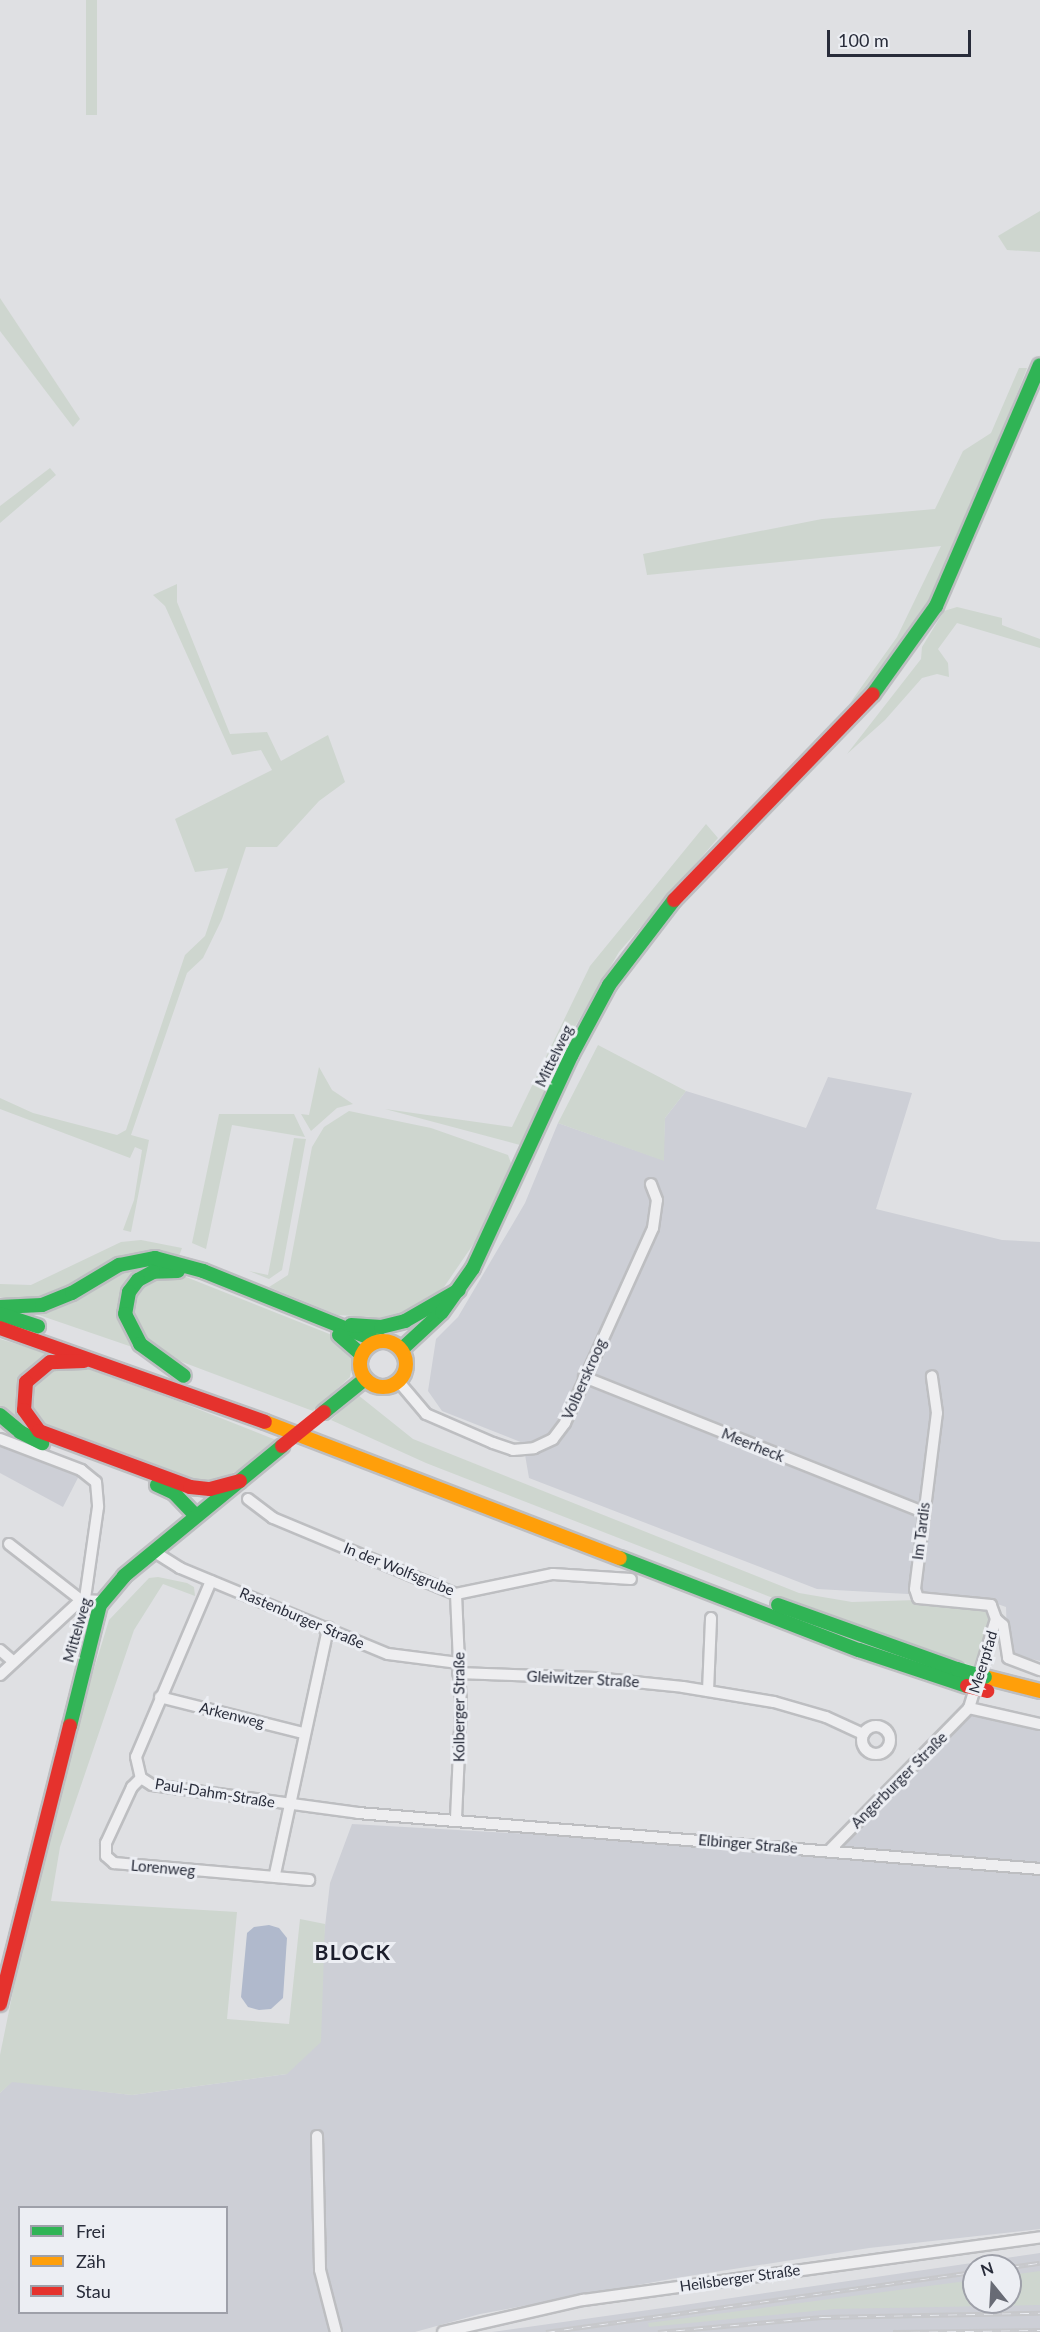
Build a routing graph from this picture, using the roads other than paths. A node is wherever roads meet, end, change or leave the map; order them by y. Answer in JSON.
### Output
{"nodes":[{"id":1,"x":1040,"y":364,"type":"edge"},
{"id":2,"x":651,"y":1184,"type":"dead end"},
{"id":3,"x":459,"y":1290,"type":"junction"},
{"id":4,"x":0,"y":1307,"type":"edge"},
{"id":5,"x":0,"y":1314,"type":"edge"},
{"id":6,"x":313,"y":1317,"type":"junction"},
{"id":7,"x":0,"y":1329,"type":"edge"},
{"id":8,"x":49,"y":1329,"type":"dead end"},
{"id":9,"x":377,"y":1341,"type":"junction"},
{"id":10,"x":402,"y":1349,"type":"junction"},
{"id":11,"x":362,"y":1355,"type":"junction"},
{"id":12,"x":132,"y":1357,"type":"dead end"},
{"id":13,"x":114,"y":1364,"type":"junction"},
{"id":14,"x":932,"y":1376,"type":"dead end"},
{"id":15,"x":584,"y":1377,"type":"junction"},
{"id":16,"x":365,"y":1379,"type":"junction"},
{"id":17,"x":399,"y":1382,"type":"junction"},
{"id":18,"x":217,"y":1389,"type":"dead end"},
{"id":19,"x":0,"y":1415,"type":"edge"},
{"id":20,"x":0,"y":1439,"type":"edge"},
{"id":21,"x":240,"y":1481,"type":"junction"},
{"id":22,"x":190,"y":1487,"type":"junction"},
{"id":23,"x":248,"y":1499,"type":"dead end"},
{"id":24,"x":202,"y":1512,"type":"junction"},
{"id":25,"x":923,"y":1512,"type":"junction"},
{"id":26,"x":9,"y":1544,"type":"dead end"},
{"id":27,"x":153,"y":1551,"type":"junction"},
{"id":28,"x":631,"y":1579,"type":"dead end"},
{"id":29,"x":211,"y":1581,"type":"junction"},
{"id":30,"x":456,"y":1594,"type":"junction"},
{"id":31,"x":83,"y":1599,"type":"junction"},
{"id":32,"x":102,"y":1601,"type":"junction"},
{"id":33,"x":711,"y":1618,"type":"dead end"},
{"id":34,"x":996,"y":1619,"type":"junction"},
{"id":35,"x":328,"y":1628,"type":"junction"},
{"id":36,"x":0,"y":1650,"type":"edge"},
{"id":37,"x":14,"y":1662,"type":"junction"},
{"id":38,"x":458,"y":1668,"type":"junction"},
{"id":39,"x":1040,"y":1670,"type":"edge"},
{"id":40,"x":0,"y":1675,"type":"edge"},
{"id":41,"x":708,"y":1691,"type":"junction"},
{"id":42,"x":1040,"y":1691,"type":"edge"},
{"id":43,"x":160,"y":1697,"type":"junction"},
{"id":44,"x":1040,"y":1705,"type":"edge"},
{"id":45,"x":969,"y":1708,"type":"junction"},
{"id":46,"x":1040,"y":1724,"type":"edge"},
{"id":47,"x":303,"y":1732,"type":"junction"},
{"id":48,"x":863,"y":1734,"type":"dead end"},
{"id":49,"x":141,"y":1778,"type":"junction"},
{"id":50,"x":289,"y":1804,"type":"junction"},
{"id":51,"x":456,"y":1820,"type":"junction"},
{"id":52,"x":829,"y":1851,"type":"junction"},
{"id":53,"x":1040,"y":1869,"type":"edge"},
{"id":54,"x":274,"y":1874,"type":"junction"},
{"id":55,"x":309,"y":1880,"type":"dead end"},
{"id":56,"x":0,"y":2004,"type":"edge"},
{"id":57,"x":316,"y":2136,"type":"dead end"},
{"id":58,"x":1040,"y":2237,"type":"edge"},
{"id":59,"x":336,"y":2332,"type":"edge"},
{"id":60,"x":443,"y":2332,"type":"edge"}],
"edges":[{"from":1,"to":3,"type":"main road","name":"Mittelweg"},
{"from":2,"to":15,"type":"street","name":"Volberskroog"},
{"from":3,"to":6,"type":"main road"},
{"from":3,"to":10,"type":"main road","name":"Mittelweg"},
{"from":4,"to":6,"type":"main road"},
{"from":5,"to":8,"type":"main road"},
{"from":6,"to":9,"type":"main road"},
{"from":7,"to":13,"type":"main road"},
{"from":9,"to":10,"type":"main road"},
{"from":9,"to":11,"type":"main road"},
{"from":10,"to":17,"type":"main road"},
{"from":11,"to":12,"type":"main road"},
{"from":11,"to":16,"type":"main road"},
{"from":13,"to":22,"type":"main road"},
{"from":13,"to":44,"type":"main road","bridge":true},
{"from":14,"to":25,"type":"street","name":"Im Tardis"},
{"from":15,"to":17,"type":"street","name":"Volberskroog"},
{"from":15,"to":25,"type":"street","name":"Meerheck"},
{"from":16,"to":17,"type":"main road"},
{"from":16,"to":21,"type":"main road","name":"Mittelweg","bridge":true},
{"from":18,"to":42,"type":"main road","bridge":true},
{"from":19,"to":24,"type":"main road"},
{"from":20,"to":31,"type":"street","name":"Mittelweg"},
{"from":21,"to":22,"type":"main road"},
{"from":21,"to":24,"type":"main road","name":"Mittelweg"},
{"from":22,"to":24,"type":"main road"},
{"from":23,"to":30,"type":"street","name":"In der Wolfsgrube"},
{"from":24,"to":27,"type":"main road","name":"Mittelweg"},
{"from":25,"to":34,"type":"street","name":"Im Tardis"},
{"from":26,"to":31,"type":"street","name":"Mittelweg"},
{"from":27,"to":29,"type":"street","name":"Rastenburger Straße"},
{"from":27,"to":32,"type":"main road","name":"Mittelweg"},
{"from":28,"to":30,"type":"street","name":"In der Wolfsgrube"},
{"from":29,"to":35,"type":"street","name":"Rastenburger Straße"},
{"from":29,"to":43,"type":"street","name":"Paul-Dahm-Straße"},
{"from":30,"to":38,"type":"street","name":"Kolberger Straße"},
{"from":31,"to":32,"type":"street"},
{"from":31,"to":37,"type":"street"},
{"from":32,"to":56,"type":"main road","name":"Mittelweg"},
{"from":33,"to":41,"type":"street"},
{"from":34,"to":39,"type":"street","name":"Meerpfad"},
{"from":34,"to":45,"type":"street","name":"Meerpfad"},
{"from":35,"to":38,"type":"street","name":"Rastenburger Straße"},
{"from":35,"to":47,"type":"street","name":"Paul-Dahm-Straße"},
{"from":36,"to":37,"type":"street"},
{"from":37,"to":40,"type":"street"},
{"from":38,"to":41,"type":"street","name":"Gleiwitzer Straße"},
{"from":38,"to":51,"type":"street","name":"Kolberger Straße"},
{"from":41,"to":48,"type":"street","name":"Gleiwitzer Straße"},
{"from":43,"to":47,"type":"street","name":"Arkenweg"},
{"from":43,"to":49,"type":"street","name":"Paul-Dahm-Straße"},
{"from":45,"to":46,"type":"street","name":"Meerpfad"},
{"from":45,"to":52,"type":"street","name":"Angerburger Straße"},
{"from":47,"to":50,"type":"street","name":"Paul-Dahm-Straße"},
{"from":49,"to":50,"type":"street","name":"Paul-Dahm-Straße"},
{"from":49,"to":54,"type":"street","name":"Lorenweg"},
{"from":50,"to":51,"type":"street","name":"Elbinger Straße"},
{"from":50,"to":54,"type":"street"},
{"from":51,"to":52,"type":"street","name":"Elbinger Straße"},
{"from":52,"to":53,"type":"street","name":"Elbinger Straße"},
{"from":54,"to":55,"type":"street","name":"Lorenweg"},
{"from":57,"to":59,"type":"street"},
{"from":58,"to":60,"type":"street","name":"Heilsberger Straße"}]}
